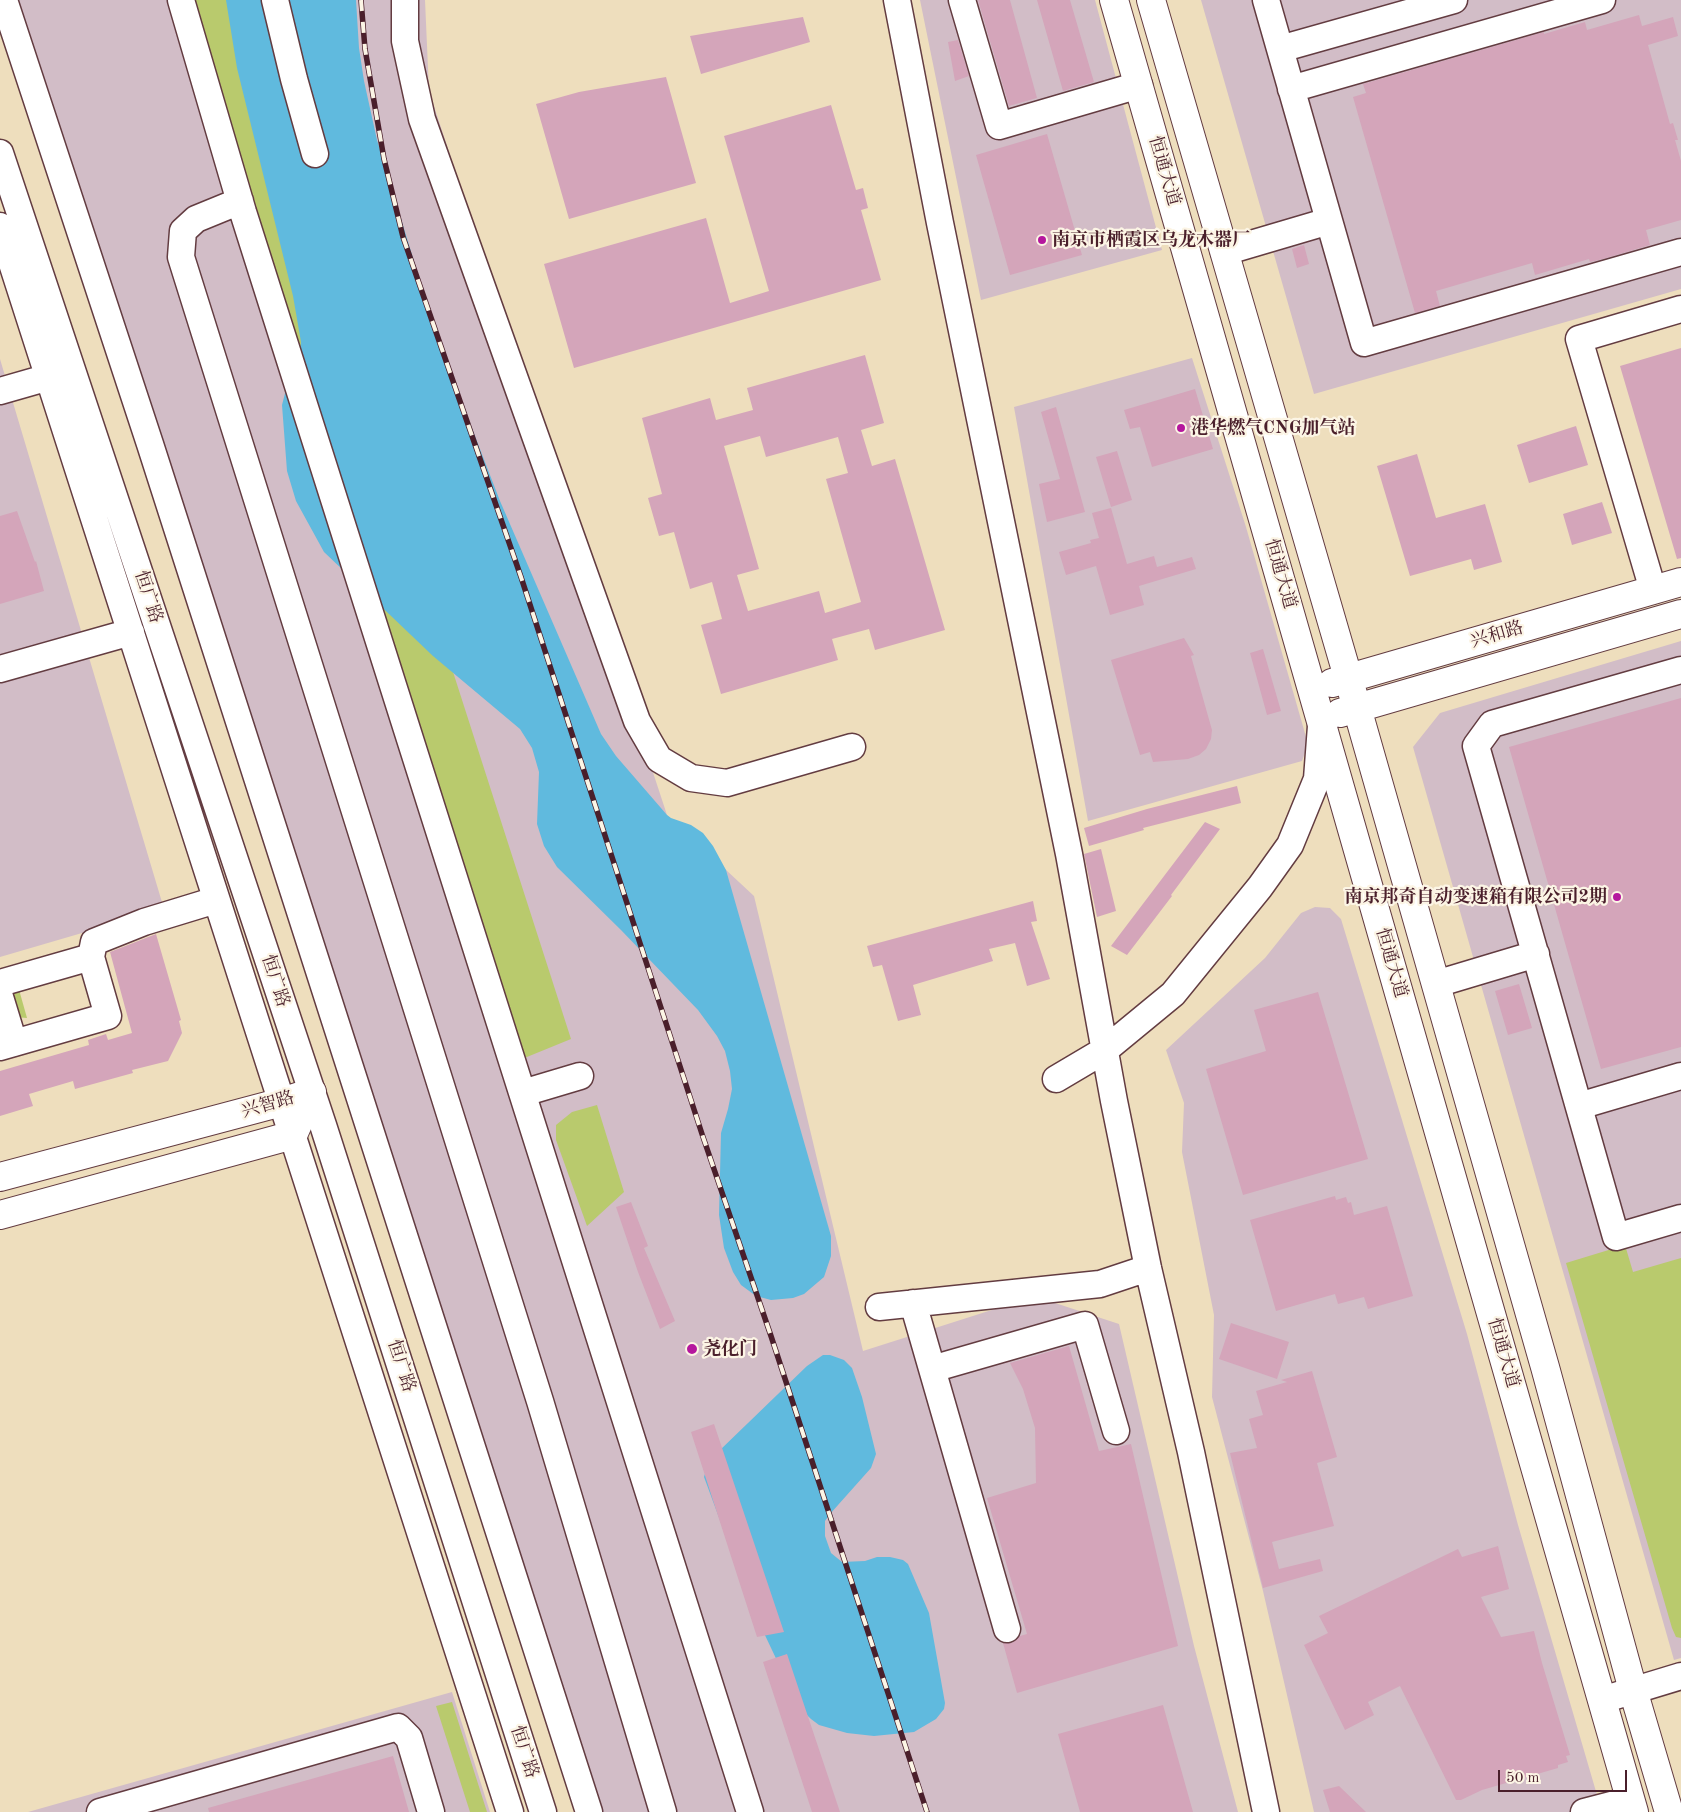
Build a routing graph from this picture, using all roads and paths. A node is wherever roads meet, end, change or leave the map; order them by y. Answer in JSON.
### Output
{"nodes":[{"id":1,"x":4,"y":0,"type":"edge"},
{"id":2,"x":181,"y":0,"type":"edge"},
{"id":3,"x":275,"y":0,"type":"edge"},
{"id":4,"x":405,"y":0,"type":"edge"},
{"id":5,"x":897,"y":0,"type":"edge"},
{"id":6,"x":962,"y":0,"type":"edge"},
{"id":7,"x":1114,"y":0,"type":"edge"},
{"id":8,"x":1151,"y":0,"type":"edge"},
{"id":9,"x":1266,"y":0,"type":"edge"},
{"id":10,"x":1454,"y":0,"type":"edge"},
{"id":11,"x":1602,"y":0,"type":"edge"},
{"id":12,"x":1280,"y":50,"type":"junction"},
{"id":13,"x":1139,"y":85,"type":"junction"},
{"id":14,"x":1292,"y":89,"type":"junction"},
{"id":15,"x":0,"y":153,"type":"edge"},
{"id":16,"x":315,"y":154,"type":"dead end"},
{"id":17,"x":240,"y":201,"type":"junction"},
{"id":18,"x":1329,"y":221,"type":"junction"},
{"id":19,"x":0,"y":226,"type":"edge"},
{"id":20,"x":1224,"y":252,"type":"junction"},
{"id":21,"x":1681,"y":252,"type":"edge"},
{"id":22,"x":1681,"y":309,"type":"edge"},
{"id":23,"x":49,"y":377,"type":"junction"},
{"id":24,"x":0,"y":392,"type":"edge"},
{"id":25,"x":1681,"y":582,"type":"edge"},
{"id":26,"x":1653,"y":590,"type":"junction"},
{"id":27,"x":1681,"y":614,"type":"edge"},
{"id":28,"x":131,"y":632,"type":"junction"},
{"id":29,"x":0,"y":668,"type":"edge"},
{"id":30,"x":1681,"y":670,"type":"edge"},
{"id":31,"x":1348,"y":678,"type":"junction"},
{"id":32,"x":1313,"y":689,"type":"junction"},
{"id":33,"x":1357,"y":708,"type":"junction"},
{"id":34,"x":1321,"y":718,"type":"junction"},
{"id":35,"x":852,"y":747,"type":"dead end"},
{"id":36,"x":216,"y":900,"type":"junction"},
{"id":37,"x":1536,"y":954,"type":"junction"},
{"id":38,"x":91,"y":957,"type":"junction"},
{"id":39,"x":0,"y":983,"type":"edge"},
{"id":40,"x":1436,"y":984,"type":"junction"},
{"id":41,"x":0,"y":997,"type":"edge"},
{"id":42,"x":7,"y":1045,"type":"edge"},
{"id":43,"x":1105,"y":1050,"type":"junction"},
{"id":44,"x":580,"y":1076,"type":"dead end"},
{"id":45,"x":1681,"y":1076,"type":"edge"},
{"id":46,"x":1056,"y":1079,"type":"dead end"},
{"id":47,"x":312,"y":1092,"type":"junction"},
{"id":48,"x":523,"y":1093,"type":"junction"},
{"id":49,"x":282,"y":1102,"type":"junction"},
{"id":50,"x":1579,"y":1106,"type":"junction"},
{"id":51,"x":293,"y":1135,"type":"junction"},
{"id":52,"x":0,"y":1177,"type":"edge"},
{"id":53,"x":0,"y":1215,"type":"edge"},
{"id":54,"x":1681,"y":1218,"type":"edge"},
{"id":55,"x":1148,"y":1268,"type":"junction"},
{"id":56,"x":913,"y":1303,"type":"junction"},
{"id":57,"x":879,"y":1307,"type":"dead end"},
{"id":58,"x":932,"y":1369,"type":"junction"},
{"id":59,"x":1116,"y":1431,"type":"dead end"},
{"id":60,"x":1007,"y":1629,"type":"dead end"},
{"id":61,"x":1681,"y":1676,"type":"edge"},
{"id":62,"x":1633,"y":1690,"type":"junction"},
{"id":63,"x":1602,"y":1700,"type":"junction"},
{"id":64,"x":1632,"y":1806,"type":"edge"},
{"id":65,"x":100,"y":1812,"type":"edge"},
{"id":66,"x":431,"y":1812,"type":"edge"},
{"id":67,"x":510,"y":1812,"type":"edge"},
{"id":68,"x":543,"y":1812,"type":"edge"},
{"id":69,"x":589,"y":1812,"type":"edge"},
{"id":70,"x":663,"y":1812,"type":"edge"},
{"id":71,"x":750,"y":1812,"type":"edge"},
{"id":72,"x":1266,"y":1812,"type":"edge"},
{"id":73,"x":1584,"y":1812,"type":"edge"},
{"id":74,"x":1669,"y":1812,"type":"edge"}],
"edges":[{"from":1,"to":69,"type":"street"},
{"from":2,"to":17,"type":"street"},
{"from":3,"to":16,"type":"street"},
{"from":4,"to":35,"type":"street"},
{"from":5,"to":43,"type":"street"},
{"from":6,"to":13,"type":"street"},
{"from":7,"to":13,"type":"main road","name":"恒通大道"},
{"from":8,"to":20,"type":"main road","name":"恒通大道"},
{"from":9,"to":12,"type":"street"},
{"from":10,"to":12,"type":"street"},
{"from":11,"to":14,"type":"street"},
{"from":12,"to":14,"type":"street"},
{"from":13,"to":32,"type":"main road","name":"恒通大道"},
{"from":14,"to":18,"type":"street"},
{"from":15,"to":47,"type":"street","name":"恒广路"},
{"from":17,"to":48,"type":"street"},
{"from":17,"to":70,"type":"street"},
{"from":18,"to":20,"type":"street"},
{"from":18,"to":21,"type":"street"},
{"from":19,"to":23,"type":"street","name":"恒广路"},
{"from":20,"to":31,"type":"main road","name":"恒通大道"},
{"from":22,"to":26,"type":"street"},
{"from":23,"to":24,"type":"street"},
{"from":23,"to":28,"type":"street","name":"恒广路"},
{"from":25,"to":26,"type":"main road","name":"兴和路"},
{"from":26,"to":31,"type":"main road","name":"兴和路"},
{"from":27,"to":33,"type":"main road","name":"兴和路"},
{"from":28,"to":29,"type":"street"},
{"from":28,"to":36,"type":"street","name":"恒广路"},
{"from":30,"to":37,"type":"street"},
{"from":31,"to":32,"type":"main road","name":"兴和路"},
{"from":31,"to":33,"type":"main road","name":"恒通大道"},
{"from":32,"to":34,"type":"main road","name":"恒通大道"},
{"from":33,"to":34,"type":"main road","name":"兴和路"},
{"from":33,"to":40,"type":"main road","name":"恒通大道"},
{"from":34,"to":43,"type":"street"},
{"from":34,"to":63,"type":"main road","name":"恒通大道"},
{"from":36,"to":38,"type":"street"},
{"from":36,"to":49,"type":"street","name":"恒广路"},
{"from":37,"to":40,"type":"street"},
{"from":37,"to":50,"type":"street"},
{"from":38,"to":39,"type":"street"},
{"from":38,"to":42,"type":"street"},
{"from":40,"to":62,"type":"main road","name":"恒通大道"},
{"from":41,"to":42,"type":"street"},
{"from":43,"to":46,"type":"street"},
{"from":43,"to":55,"type":"street"},
{"from":44,"to":48,"type":"street"},
{"from":45,"to":50,"type":"street"},
{"from":47,"to":49,"type":"main road","name":"兴智路"},
{"from":47,"to":51,"type":"main road","name":"兴智路"},
{"from":47,"to":68,"type":"street","name":"恒广路"},
{"from":48,"to":71,"type":"street"},
{"from":49,"to":51,"type":"street","name":"恒广路"},
{"from":49,"to":52,"type":"main road","name":"兴智路"},
{"from":50,"to":54,"type":"street"},
{"from":51,"to":53,"type":"main road","name":"兴智路"},
{"from":51,"to":67,"type":"street","name":"恒广路"},
{"from":55,"to":56,"type":"street"},
{"from":55,"to":72,"type":"street"},
{"from":56,"to":57,"type":"street"},
{"from":56,"to":58,"type":"street"},
{"from":58,"to":59,"type":"street"},
{"from":58,"to":60,"type":"street"},
{"from":61,"to":62,"type":"street"},
{"from":62,"to":63,"type":"street"},
{"from":62,"to":74,"type":"main road","name":"恒通大道"},
{"from":63,"to":64,"type":"main road","name":"恒通大道"},
{"from":64,"to":73,"type":"street"},
{"from":65,"to":66,"type":"street"}]}
